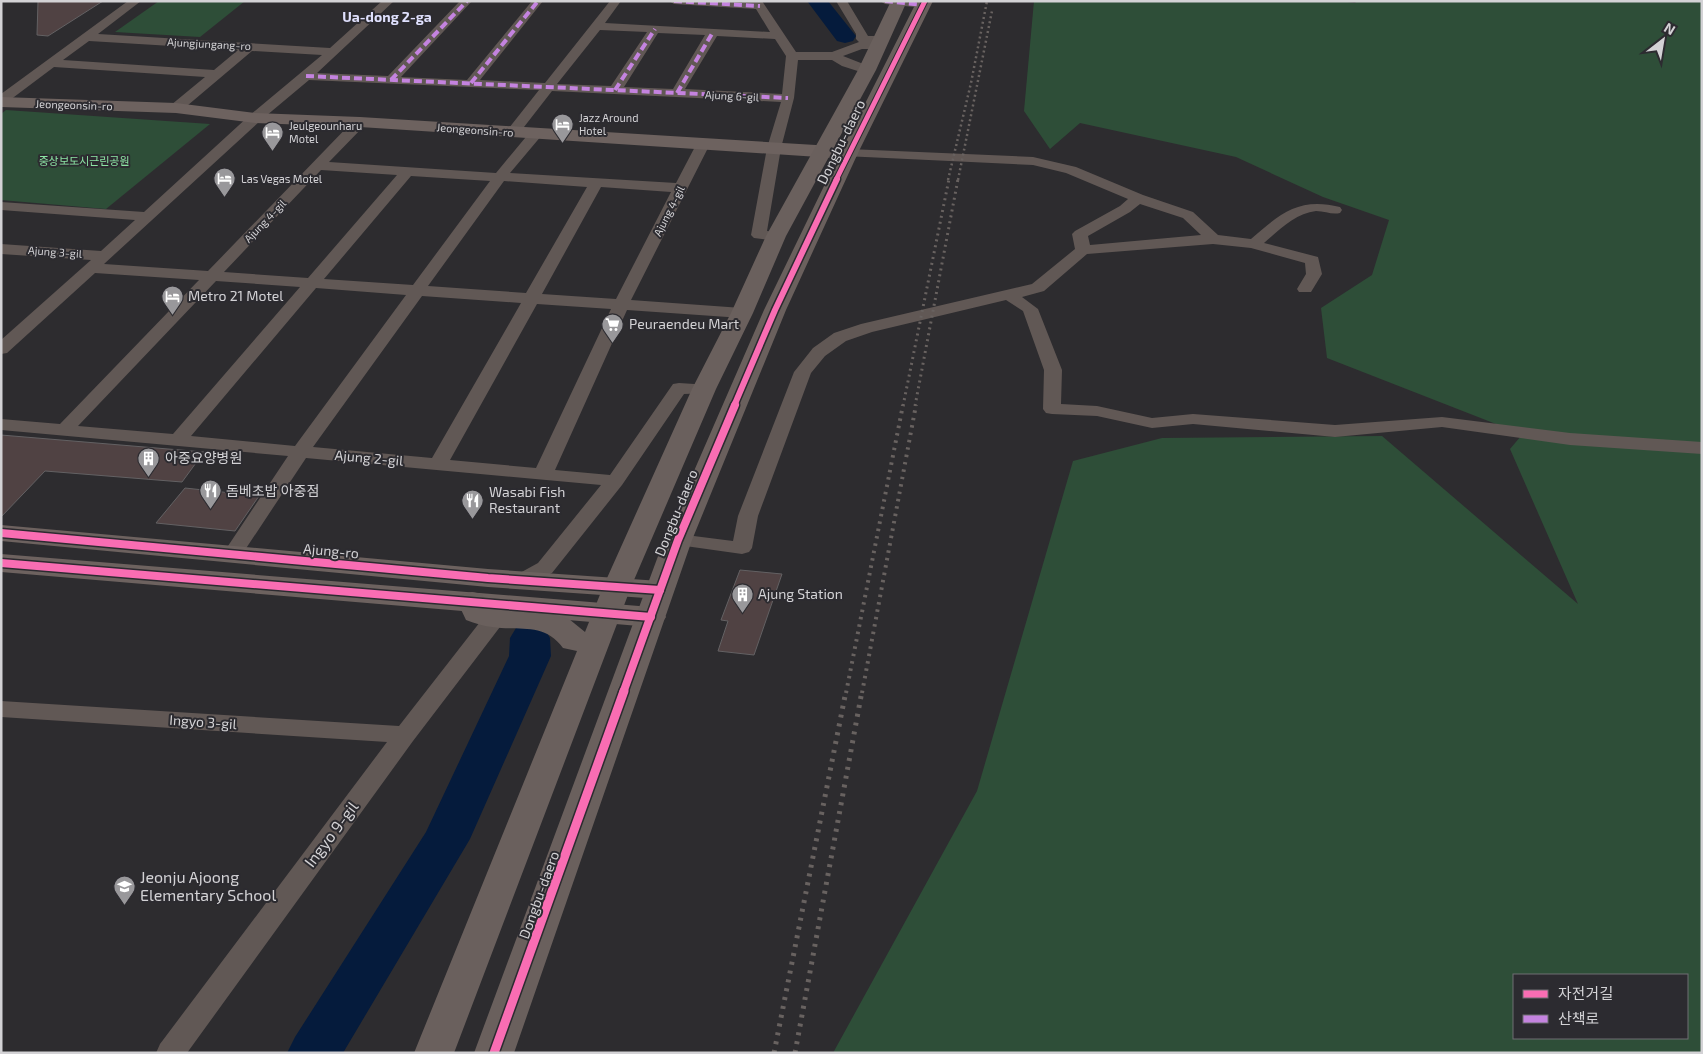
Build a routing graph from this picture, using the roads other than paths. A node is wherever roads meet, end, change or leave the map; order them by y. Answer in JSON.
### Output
{"nodes":[{"id":1,"x":136,"y":1,"type":"edge"},
{"id":2,"x":389,"y":1,"type":"edge"},
{"id":3,"x":467,"y":1,"type":"edge"},
{"id":4,"x":538,"y":1,"type":"edge"},
{"id":5,"x":616,"y":1,"type":"edge"},
{"id":6,"x":674,"y":1,"type":"edge"},
{"id":7,"x":841,"y":1,"type":"edge"},
{"id":8,"x":906,"y":2,"type":"edge"},
{"id":9,"x":758,"y":3,"type":"edge"},
{"id":10,"x":597,"y":26,"type":"junction"},
{"id":11,"x":655,"y":29,"type":"junction"},
{"id":12,"x":713,"y":32,"type":"junction"},
{"id":13,"x":780,"y":36,"type":"junction"},
{"id":14,"x":85,"y":37,"type":"junction"},
{"id":15,"x":250,"y":46,"type":"junction"},
{"id":16,"x":870,"y":48,"type":"junction"},
{"id":17,"x":332,"y":52,"type":"junction"},
{"id":18,"x":792,"y":56,"type":"junction"},
{"id":19,"x":834,"y":56,"type":"junction"},
{"id":20,"x":49,"y":63,"type":"junction"},
{"id":21,"x":217,"y":74,"type":"junction"},
{"id":22,"x":306,"y":76,"type":"junction"},
{"id":23,"x":391,"y":80,"type":"junction"},
{"id":24,"x":471,"y":83,"type":"junction"},
{"id":25,"x":549,"y":87,"type":"junction"},
{"id":26,"x":615,"y":90,"type":"junction"},
{"id":27,"x":677,"y":93,"type":"junction"},
{"id":28,"x":788,"y":98,"type":"junction"},
{"id":29,"x":1,"y":101,"type":"edge"},
{"id":30,"x":176,"y":108,"type":"junction"},
{"id":31,"x":254,"y":118,"type":"junction"},
{"id":32,"x":360,"y":122,"type":"junction"},
{"id":33,"x":512,"y":133,"type":"junction"},
{"id":34,"x":535,"y":135,"type":"junction"},
{"id":35,"x":703,"y":144,"type":"junction"},
{"id":36,"x":774,"y":148,"type":"junction"},
{"id":37,"x":836,"y":152,"type":"junction"},
{"id":38,"x":318,"y":166,"type":"junction"},
{"id":39,"x":408,"y":171,"type":"junction"},
{"id":40,"x":500,"y":177,"type":"junction"},
{"id":41,"x":596,"y":183,"type":"junction"},
{"id":42,"x":682,"y":188,"type":"junction"},
{"id":43,"x":1138,"y":198,"type":"junction"},
{"id":44,"x":1,"y":206,"type":"edge"},
{"id":45,"x":1334,"y":210,"type":"dead end"},
{"id":46,"x":148,"y":217,"type":"junction"},
{"id":47,"x":776,"y":236,"type":"junction"},
{"id":48,"x":1213,"y":239,"type":"junction"},
{"id":49,"x":1254,"y":244,"type":"junction"},
{"id":50,"x":3,"y":250,"type":"edge"},
{"id":51,"x":1083,"y":250,"type":"junction"},
{"id":52,"x":104,"y":256,"type":"junction"},
{"id":53,"x":91,"y":268,"type":"junction"},
{"id":54,"x":212,"y":277,"type":"junction"},
{"id":55,"x":311,"y":284,"type":"junction"},
{"id":56,"x":1305,"y":289,"type":"dead end"},
{"id":57,"x":417,"y":291,"type":"junction"},
{"id":58,"x":1008,"y":295,"type":"junction"},
{"id":59,"x":531,"y":299,"type":"junction"},
{"id":60,"x":621,"y":305,"type":"junction"},
{"id":61,"x":742,"y":313,"type":"junction"},
{"id":62,"x":1,"y":349,"type":"edge"},
{"id":63,"x":704,"y":389,"type":"junction"},
{"id":64,"x":1,"y":424,"type":"edge"},
{"id":65,"x":64,"y":430,"type":"junction"},
{"id":66,"x":177,"y":440,"type":"junction"},
{"id":67,"x":1702,"y":448,"type":"edge"},
{"id":68,"x":300,"y":452,"type":"junction"},
{"id":69,"x":438,"y":464,"type":"junction"},
{"id":70,"x":543,"y":474,"type":"junction"},
{"id":71,"x":615,"y":481,"type":"junction"},
{"id":72,"x":1,"y":532,"type":"edge"},
{"id":73,"x":678,"y":540,"type":"junction"},
{"id":74,"x":232,"y":554,"type":"junction"},
{"id":75,"x":1,"y":563,"type":"edge"},
{"id":76,"x":525,"y":580,"type":"junction"},
{"id":77,"x":660,"y":590,"type":"junction"},
{"id":78,"x":613,"y":600,"type":"junction"},
{"id":79,"x":472,"y":601,"type":"junction"},
{"id":80,"x":651,"y":617,"type":"junction"},
{"id":81,"x":495,"y":618,"type":"junction"},
{"id":82,"x":597,"y":642,"type":"junction"},
{"id":83,"x":1,"y":709,"type":"edge"},
{"id":84,"x":405,"y":735,"type":"junction"},
{"id":85,"x":170,"y":1053,"type":"edge"},
{"id":86,"x":434,"y":1053,"type":"edge"},
{"id":87,"x":494,"y":1053,"type":"edge"}],
"edges":[{"from":1,"to":14,"type":"street"},
{"from":2,"to":17,"type":"street"},
{"from":3,"to":23,"type":"street"},
{"from":4,"to":24,"type":"street"},
{"from":5,"to":10,"type":"street"},
{"from":6,"to":9,"type":"street"},
{"from":7,"to":16,"type":"street"},
{"from":8,"to":16,"type":"main road","name":"Dongbu-daero"},
{"from":8,"to":37,"type":"main road","name":"Dongbu-daero"},
{"from":9,"to":13,"type":"street"},
{"from":10,"to":11,"type":"street"},
{"from":10,"to":25,"type":"street"},
{"from":11,"to":12,"type":"street"},
{"from":11,"to":26,"type":"street"},
{"from":12,"to":13,"type":"street"},
{"from":12,"to":27,"type":"street"},
{"from":13,"to":18,"type":"street"},
{"from":14,"to":15,"type":"street","name":"Ajungjungang-ro"},
{"from":14,"to":20,"type":"street"},
{"from":15,"to":17,"type":"street","name":"Ajungjungang-ro"},
{"from":15,"to":21,"type":"street"},
{"from":16,"to":19,"type":"street"},
{"from":16,"to":19,"type":"street"},
{"from":16,"to":37,"type":"main road","name":"Dongbu-daero"},
{"from":17,"to":22,"type":"street"},
{"from":18,"to":19,"type":"street"},
{"from":18,"to":28,"type":"street"},
{"from":20,"to":21,"type":"street"},
{"from":20,"to":29,"type":"street"},
{"from":21,"to":30,"type":"street"},
{"from":22,"to":23,"type":"street","name":"Ajung 6-gil"},
{"from":22,"to":31,"type":"street"},
{"from":23,"to":24,"type":"street","name":"Ajung 6-gil"},
{"from":24,"to":25,"type":"street","name":"Ajung 6-gil"},
{"from":25,"to":26,"type":"street","name":"Ajung 6-gil"},
{"from":25,"to":33,"type":"street"},
{"from":26,"to":27,"type":"street","name":"Ajung 6-gil"},
{"from":27,"to":28,"type":"street","name":"Ajung 6-gil"},
{"from":28,"to":36,"type":"street"},
{"from":29,"to":30,"type":"street","name":"Jeongeonsin-ro"},
{"from":30,"to":31,"type":"street","name":"Jeongeonsin-ro"},
{"from":31,"to":32,"type":"street","name":"Jeongeonsin-ro"},
{"from":31,"to":46,"type":"street"},
{"from":32,"to":33,"type":"street","name":"Jeongeonsin-ro"},
{"from":32,"to":38,"type":"street","name":"Ajung 4-gil"},
{"from":33,"to":34,"type":"street","name":"Jeongeonsin-ro"},
{"from":34,"to":35,"type":"street","name":"Jeongeonsin-ro"},
{"from":34,"to":40,"type":"street"},
{"from":35,"to":36,"type":"street","name":"Jeongeonsin-ro"},
{"from":35,"to":42,"type":"street","name":"Ajung 4-gil"},
{"from":36,"to":37,"type":"street","name":"Jeongeonsin-ro"},
{"from":36,"to":47,"type":"street"},
{"from":37,"to":43,"type":"street"},
{"from":37,"to":47,"type":"main road","name":"Dongbu-daero"},
{"from":37,"to":73,"type":"main road","name":"Dongbu-daero"},
{"from":38,"to":39,"type":"street"},
{"from":38,"to":54,"type":"street","name":"Ajung 4-gil"},
{"from":39,"to":40,"type":"street"},
{"from":39,"to":55,"type":"street"},
{"from":40,"to":41,"type":"street"},
{"from":40,"to":57,"type":"street"},
{"from":41,"to":42,"type":"street"},
{"from":41,"to":59,"type":"street"},
{"from":42,"to":60,"type":"street","name":"Ajung 4-gil"},
{"from":43,"to":48,"type":"street"},
{"from":43,"to":51,"type":"street"},
{"from":44,"to":46,"type":"street"},
{"from":45,"to":49,"type":"street"},
{"from":46,"to":52,"type":"street"},
{"from":47,"to":61,"type":"main road","name":"Dongbu-daero"},
{"from":48,"to":49,"type":"street"},
{"from":48,"to":51,"type":"street"},
{"from":49,"to":56,"type":"street"},
{"from":50,"to":52,"type":"street","name":"Ajung 3-gil"},
{"from":51,"to":58,"type":"street"},
{"from":52,"to":53,"type":"street"},
{"from":53,"to":54,"type":"street"},
{"from":53,"to":62,"type":"street"},
{"from":54,"to":55,"type":"street"},
{"from":54,"to":65,"type":"street","name":"Ajung 4-gil"},
{"from":55,"to":57,"type":"street"},
{"from":55,"to":66,"type":"street"},
{"from":57,"to":59,"type":"street"},
{"from":57,"to":68,"type":"street"},
{"from":58,"to":67,"type":"street"},
{"from":58,"to":73,"type":"street"},
{"from":59,"to":60,"type":"street"},
{"from":59,"to":69,"type":"street"},
{"from":60,"to":61,"type":"street"},
{"from":60,"to":70,"type":"street","name":"Ajung 4-gil"},
{"from":61,"to":63,"type":"main road","name":"Dongbu-daero"},
{"from":63,"to":71,"type":"street"},
{"from":63,"to":78,"type":"main road","name":"Dongbu-daero"},
{"from":64,"to":65,"type":"street","name":"Ajung 2-gil"},
{"from":65,"to":66,"type":"street","name":"Ajung 2-gil"},
{"from":66,"to":68,"type":"street","name":"Ajung 2-gil"},
{"from":68,"to":69,"type":"street","name":"Ajung 2-gil"},
{"from":68,"to":74,"type":"street"},
{"from":69,"to":70,"type":"street","name":"Ajung 2-gil"},
{"from":70,"to":71,"type":"street","name":"Ajung 2-gil"},
{"from":71,"to":76,"type":"street"},
{"from":72,"to":74,"type":"street","name":"Ajung-ro"},
{"from":73,"to":77,"type":"main road","name":"Dongbu-daero"},
{"from":74,"to":76,"type":"street","name":"Ajung-ro"},
{"from":75,"to":79,"type":"street","name":"Ajung-ro"},
{"from":76,"to":78,"type":"street","name":"Ajung-ro"},
{"from":77,"to":78,"type":"street","name":"Ajung-ro"},
{"from":77,"to":80,"type":"main road","name":"Dongbu-daero"},
{"from":78,"to":79,"type":"street","name":"Ajung-ro"},
{"from":78,"to":80,"type":"street","name":"Ajung-ro"},
{"from":78,"to":82,"type":"main road","name":"Dongbu-daero"},
{"from":79,"to":81,"type":"main road"},
{"from":80,"to":87,"type":"main road","name":"Dongbu-daero"},
{"from":81,"to":82,"type":"main road"},
{"from":81,"to":84,"type":"street","name":"Ingyo 9-gil"},
{"from":82,"to":86,"type":"main road","name":"Dongbu-daero"},
{"from":83,"to":84,"type":"street","name":"Ingyo 3-gil"},
{"from":84,"to":85,"type":"street","name":"Ingyo 9-gil"}]}
